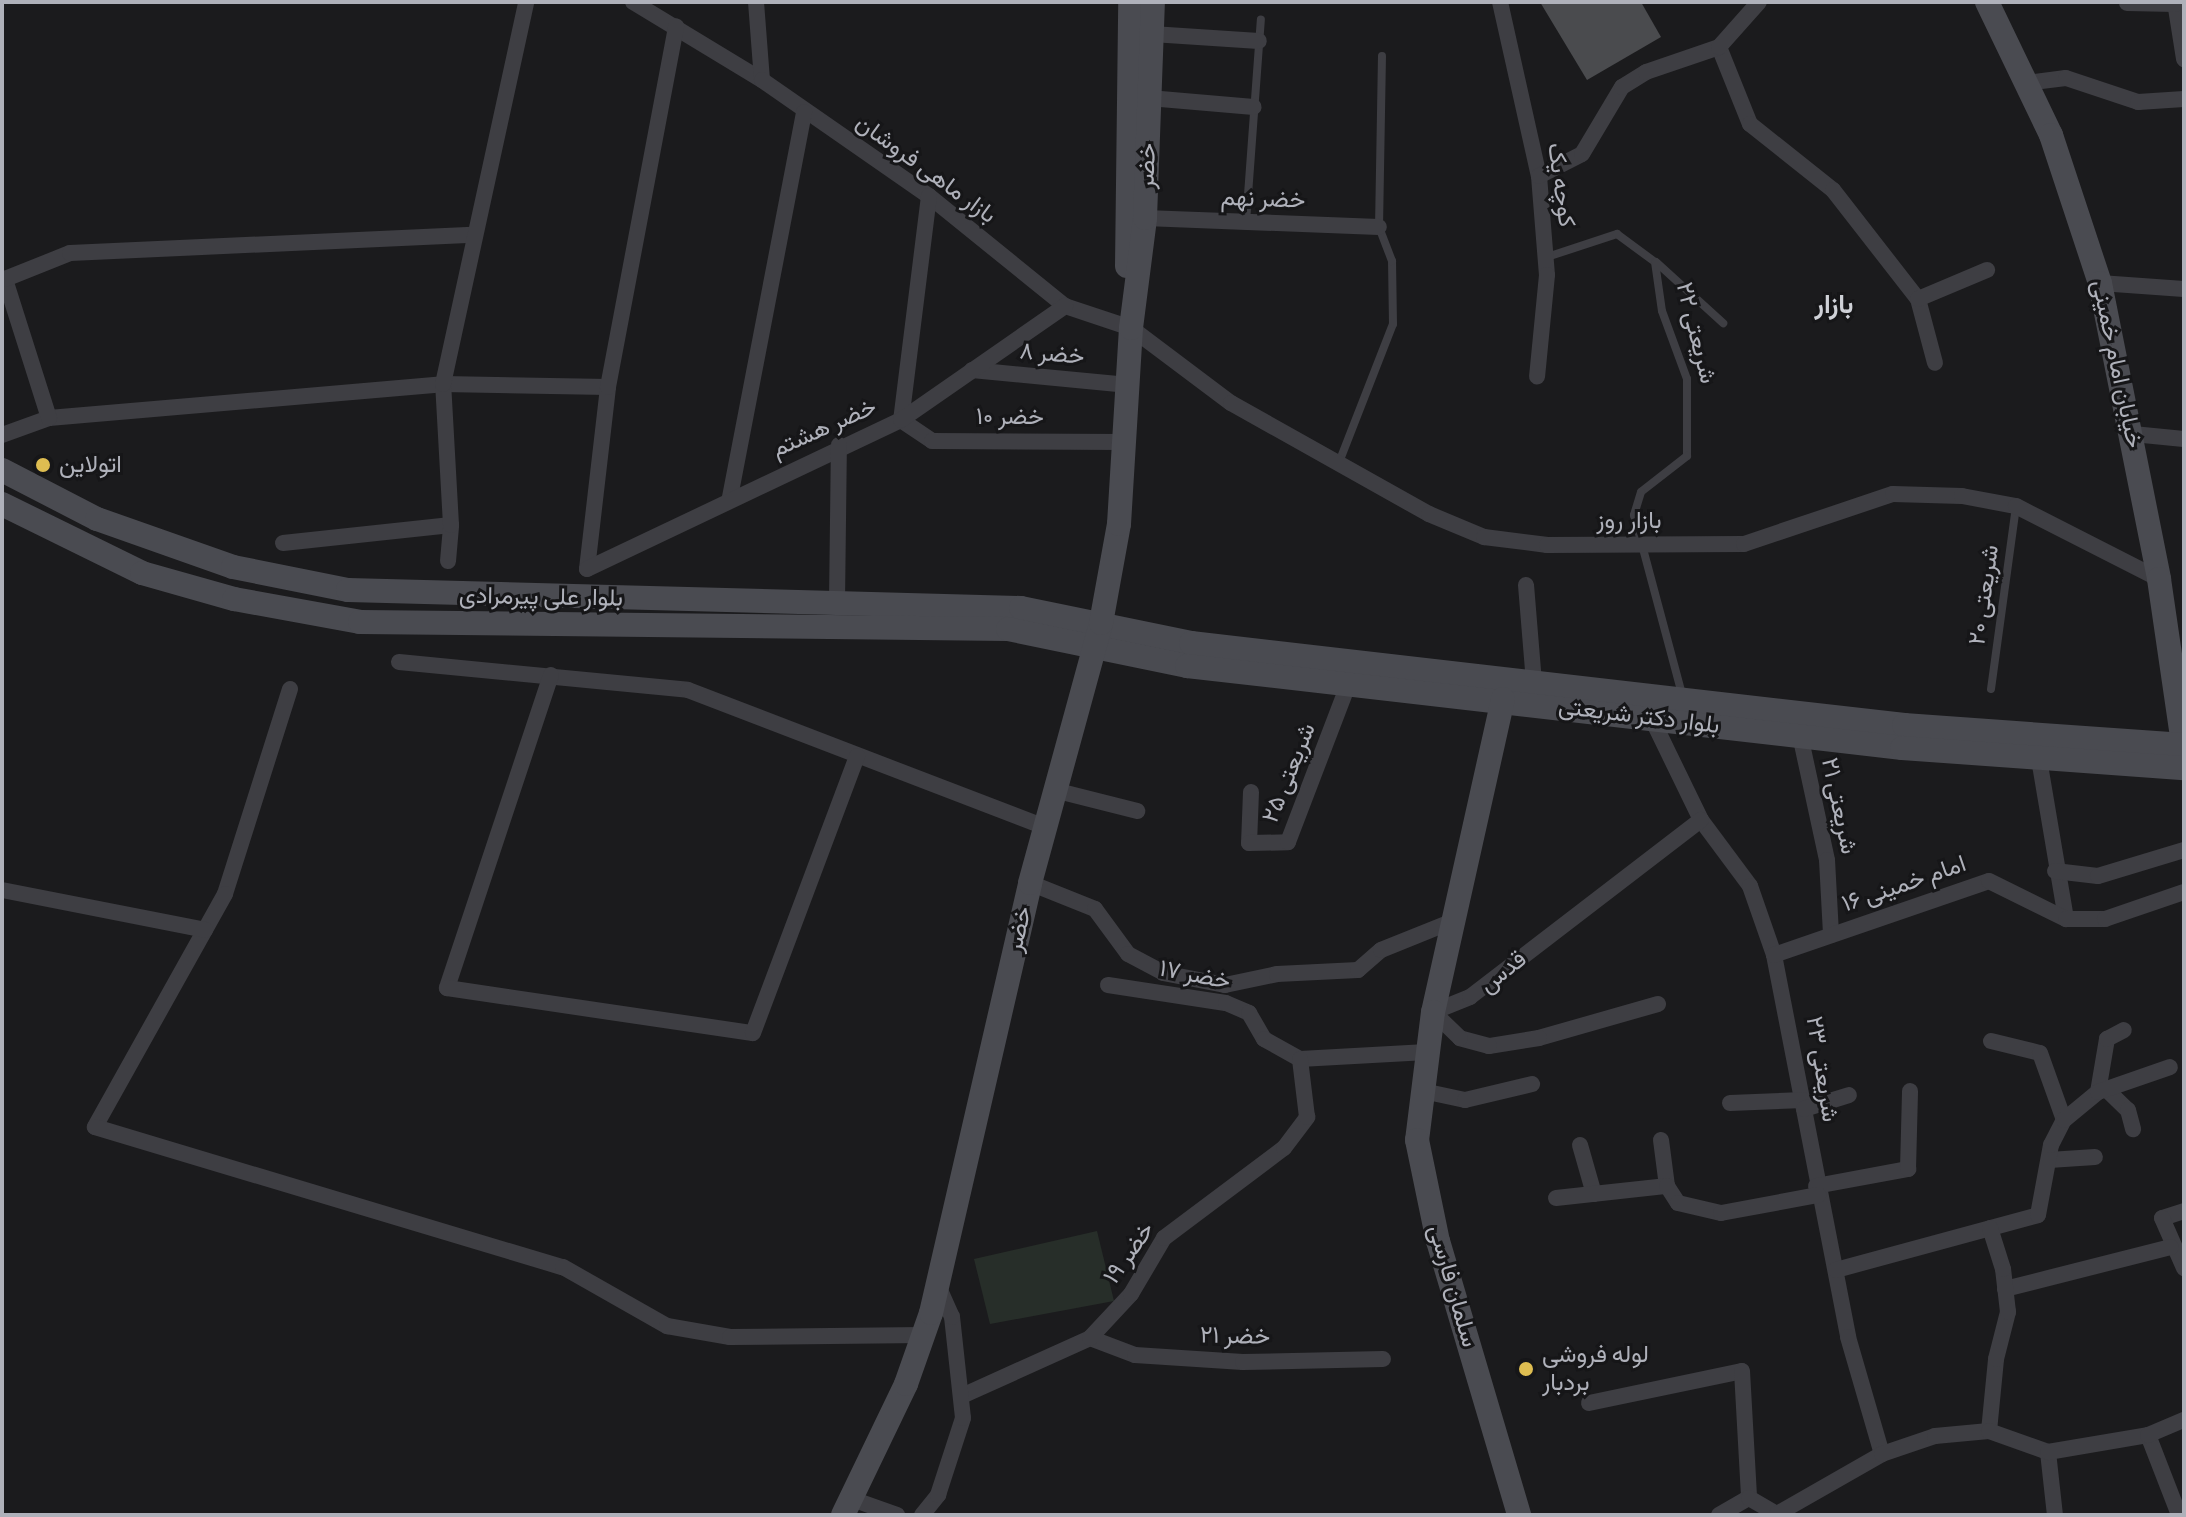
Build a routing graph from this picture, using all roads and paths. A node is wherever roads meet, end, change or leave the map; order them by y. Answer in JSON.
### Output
{"nodes":[{"id":1,"x":526,"y":2,"type":"edge"},
{"id":2,"x":633,"y":2,"type":"edge"},
{"id":3,"x":756,"y":2,"type":"edge"},
{"id":4,"x":1130,"y":2,"type":"edge"},
{"id":5,"x":1153,"y":2,"type":"edge"},
{"id":6,"x":1500,"y":2,"type":"edge"},
{"id":7,"x":1759,"y":2,"type":"edge"},
{"id":8,"x":1987,"y":2,"type":"edge"},
{"id":9,"x":2127,"y":3,"type":"edge"},
{"id":10,"x":2175,"y":3,"type":"edge"},
{"id":11,"x":1261,"y":20,"type":"dead end"},
{"id":12,"x":676,"y":26,"type":"junction"},
{"id":13,"x":1152,"y":34,"type":"junction"},
{"id":14,"x":1259,"y":41,"type":"junction"},
{"id":15,"x":1719,"y":47,"type":"junction"},
{"id":16,"x":1382,"y":56,"type":"dead end"},
{"id":17,"x":2184,"y":59,"type":"edge"},
{"id":18,"x":762,"y":80,"type":"junction"},
{"id":19,"x":2026,"y":83,"type":"junction"},
{"id":20,"x":1149,"y":98,"type":"junction"},
{"id":21,"x":2184,"y":99,"type":"edge"},
{"id":22,"x":1254,"y":107,"type":"junction"},
{"id":23,"x":804,"y":112,"type":"junction"},
{"id":24,"x":1539,"y":176,"type":"junction"},
{"id":25,"x":929,"y":196,"type":"junction"},
{"id":26,"x":1145,"y":218,"type":"junction"},
{"id":27,"x":1246,"y":222,"type":"junction"},
{"id":28,"x":1379,"y":227,"type":"junction"},
{"id":29,"x":473,"y":235,"type":"junction"},
{"id":30,"x":1546,"y":257,"type":"junction"},
{"id":31,"x":1655,"y":262,"type":"junction"},
{"id":32,"x":1987,"y":270,"type":"dead end"},
{"id":33,"x":2100,"y":283,"type":"junction"},
{"id":34,"x":2184,"y":289,"type":"edge"},
{"id":35,"x":1918,"y":299,"type":"junction"},
{"id":36,"x":1065,"y":306,"type":"junction"},
{"id":37,"x":1723,"y":323,"type":"dead end"},
{"id":38,"x":1131,"y":328,"type":"junction"},
{"id":39,"x":1935,"y":363,"type":"dead end"},
{"id":40,"x":972,"y":370,"type":"junction"},
{"id":41,"x":1537,"y":377,"type":"dead end"},
{"id":42,"x":443,"y":384,"type":"junction"},
{"id":43,"x":1128,"y":385,"type":"junction"},
{"id":44,"x":608,"y":387,"type":"junction"},
{"id":45,"x":49,"y":418,"type":"junction"},
{"id":46,"x":901,"y":420,"type":"junction"},
{"id":47,"x":2133,"y":434,"type":"junction"},
{"id":48,"x":2,"y":435,"type":"edge"},
{"id":49,"x":2184,"y":439,"type":"edge"},
{"id":50,"x":1124,"y":442,"type":"junction"},
{"id":51,"x":839,"y":445,"type":"junction"},
{"id":52,"x":1338,"y":466,"type":"junction"},
{"id":53,"x":2,"y":470,"type":"edge"},
{"id":54,"x":730,"y":497,"type":"junction"},
{"id":55,"x":2,"y":504,"type":"edge"},
{"id":56,"x":2016,"y":506,"type":"junction"},
{"id":57,"x":451,"y":525,"type":"junction"},
{"id":58,"x":283,"y":543,"type":"dead end"},
{"id":59,"x":1641,"y":545,"type":"junction"},
{"id":60,"x":448,"y":561,"type":"dead end"},
{"id":61,"x":2159,"y":579,"type":"junction"},
{"id":62,"x":1526,"y":585,"type":"dead end"},
{"id":63,"x":837,"y":602,"type":"junction"},
{"id":64,"x":836,"y":628,"type":"junction"},
{"id":65,"x":1099,"y":635,"type":"junction"},
{"id":66,"x":1189,"y":655,"type":"junction"},
{"id":67,"x":399,"y":662,"type":"dead end"},
{"id":68,"x":551,"y":675,"type":"junction"},
{"id":69,"x":1534,"y":683,"type":"junction"},
{"id":70,"x":1348,"y":685,"type":"junction"},
{"id":71,"x":290,"y":689,"type":"dead end"},
{"id":72,"x":1991,"y":689,"type":"dead end"},
{"id":73,"x":1503,"y":699,"type":"junction"},
{"id":74,"x":1684,"y":700,"type":"junction"},
{"id":75,"x":1651,"y":717,"type":"junction"},
{"id":76,"x":1800,"y":735,"type":"junction"},
{"id":77,"x":2184,"y":752,"type":"edge"},
{"id":78,"x":2086,"y":753,"type":"junction"},
{"id":79,"x":857,"y":756,"type":"junction"},
{"id":80,"x":2039,"y":759,"type":"junction"},
{"id":81,"x":1054,"y":790,"type":"junction"},
{"id":82,"x":1251,"y":792,"type":"dead end"},
{"id":83,"x":1137,"y":811,"type":"dead end"},
{"id":84,"x":1701,"y":820,"type":"junction"},
{"id":85,"x":1044,"y":827,"type":"junction"},
{"id":86,"x":2184,"y":850,"type":"edge"},
{"id":87,"x":2055,"y":871,"type":"junction"},
{"id":88,"x":1030,"y":883,"type":"junction"},
{"id":89,"x":2,"y":890,"type":"edge"},
{"id":90,"x":2184,"y":892,"type":"edge"},
{"id":91,"x":2066,"y":919,"type":"junction"},
{"id":92,"x":1453,"y":921,"type":"junction"},
{"id":93,"x":205,"y":930,"type":"junction"},
{"id":94,"x":1831,"y":935,"type":"junction"},
{"id":95,"x":1774,"y":955,"type":"junction"},
{"id":96,"x":1108,"y":985,"type":"dead end"},
{"id":97,"x":1658,"y":1004,"type":"dead end"},
{"id":98,"x":1433,"y":1012,"type":"junction"},
{"id":99,"x":2124,"y":1030,"type":"dead end"},
{"id":100,"x":1991,"y":1041,"type":"dead end"},
{"id":101,"x":1427,"y":1052,"type":"junction"},
{"id":102,"x":1300,"y":1059,"type":"junction"},
{"id":103,"x":2170,"y":1067,"type":"dead end"},
{"id":104,"x":1532,"y":1084,"type":"dead end"},
{"id":105,"x":1423,"y":1091,"type":"junction"},
{"id":106,"x":1910,"y":1091,"type":"dead end"},
{"id":107,"x":2102,"y":1091,"type":"junction"},
{"id":108,"x":1849,"y":1095,"type":"dead end"},
{"id":109,"x":1730,"y":1103,"type":"dead end"},
{"id":110,"x":1804,"y":1104,"type":"junction"},
{"id":111,"x":2064,"y":1120,"type":"junction"},
{"id":112,"x":2133,"y":1129,"type":"dead end"},
{"id":113,"x":1661,"y":1140,"type":"dead end"},
{"id":114,"x":1580,"y":1145,"type":"dead end"},
{"id":115,"x":2095,"y":1157,"type":"dead end"},
{"id":116,"x":2049,"y":1160,"type":"junction"},
{"id":117,"x":1667,"y":1186,"type":"junction"},
{"id":118,"x":1817,"y":1190,"type":"junction"},
{"id":119,"x":1594,"y":1194,"type":"junction"},
{"id":120,"x":1556,"y":1198,"type":"dead end"},
{"id":121,"x":2184,"y":1211,"type":"edge"},
{"id":122,"x":1990,"y":1228,"type":"junction"},
{"id":123,"x":2171,"y":1247,"type":"junction"},
{"id":124,"x":2184,"y":1268,"type":"edge"},
{"id":125,"x":1836,"y":1270,"type":"junction"},
{"id":126,"x":936,"y":1281,"type":"junction"},
{"id":127,"x":2005,"y":1289,"type":"junction"},
{"id":128,"x":923,"y":1335,"type":"junction"},
{"id":129,"x":1090,"y":1338,"type":"junction"},
{"id":130,"x":1383,"y":1359,"type":"dead end"},
{"id":131,"x":964,"y":1395,"type":"junction"},
{"id":132,"x":1589,"y":1403,"type":"dead end"},
{"id":133,"x":2184,"y":1420,"type":"edge"},
{"id":134,"x":1989,"y":1431,"type":"junction"},
{"id":135,"x":2148,"y":1435,"type":"junction"},
{"id":136,"x":2048,"y":1452,"type":"junction"},
{"id":137,"x":1882,"y":1454,"type":"junction"},
{"id":138,"x":1749,"y":1498,"type":"junction"},
{"id":139,"x":848,"y":1507,"type":"edge"},
{"id":140,"x":1777,"y":1514,"type":"edge"},
{"id":141,"x":897,"y":1515,"type":"edge"},
{"id":142,"x":925,"y":1515,"type":"edge"},
{"id":143,"x":1519,"y":1515,"type":"edge"},
{"id":144,"x":1719,"y":1515,"type":"edge"},
{"id":145,"x":2055,"y":1515,"type":"edge"},
{"id":146,"x":2179,"y":1515,"type":"edge"}],
"edges":[{"from":1,"to":29,"type":"street"},
{"from":2,"to":12,"type":"street","name":"بازار ماهی فروشان"},
{"from":3,"to":18,"type":"street"},
{"from":4,"to":38,"type":"street","name":"خضر"},
{"from":5,"to":13,"type":"street","name":"خضر"},
{"from":6,"to":24,"type":"street","name":"کوچه یک"},
{"from":7,"to":15,"type":"street"},
{"from":8,"to":19,"type":"street","name":"خیابان امام خمینی"},
{"from":9,"to":10,"type":"street"},
{"from":10,"to":17,"type":"street"},
{"from":11,"to":14,"type":"lane"},
{"from":12,"to":18,"type":"street","name":"بازار ماهی فروشان"},
{"from":12,"to":44,"type":"street"},
{"from":13,"to":14,"type":"street"},
{"from":13,"to":20,"type":"street","name":"خضر"},
{"from":14,"to":22,"type":"lane"},
{"from":15,"to":24,"type":"street"},
{"from":15,"to":35,"type":"street"},
{"from":16,"to":28,"type":"lane"},
{"from":18,"to":23,"type":"street","name":"بازار ماهی فروشان"},
{"from":19,"to":21,"type":"street"},
{"from":19,"to":33,"type":"street","name":"خیابان امام خمینی"},
{"from":20,"to":22,"type":"street"},
{"from":20,"to":26,"type":"street","name":"خضر"},
{"from":22,"to":27,"type":"lane"},
{"from":23,"to":25,"type":"street","name":"بازار ماهی فروشان"},
{"from":23,"to":54,"type":"street"},
{"from":24,"to":30,"type":"street","name":"کوچه یک"},
{"from":25,"to":36,"type":"street","name":"بازار ماهی فروشان"},
{"from":25,"to":46,"type":"street"},
{"from":26,"to":27,"type":"street","name":"خضر نهم"},
{"from":26,"to":38,"type":"street","name":"خضر"},
{"from":27,"to":28,"type":"street","name":"خضر نهم"},
{"from":28,"to":52,"type":"lane"},
{"from":29,"to":42,"type":"street"},
{"from":29,"to":45,"type":"street"},
{"from":30,"to":31,"type":"lane","name":"شریعتی ۲۲"},
{"from":30,"to":41,"type":"street","name":"کوچه یک"},
{"from":31,"to":37,"type":"lane"},
{"from":31,"to":59,"type":"lane","name":"شریعتی ۲۲"},
{"from":32,"to":35,"type":"street"},
{"from":33,"to":34,"type":"street"},
{"from":33,"to":47,"type":"street","name":"خیابان امام خمینی"},
{"from":35,"to":39,"type":"street"},
{"from":36,"to":38,"type":"street","name":"بازار ماهی فروشان"},
{"from":36,"to":40,"type":"street","name":"خضر هشتم"},
{"from":38,"to":43,"type":"street","name":"خضر"},
{"from":38,"to":52,"type":"street","name":"بازار روز"},
{"from":40,"to":43,"type":"street","name":"خضر ۸"},
{"from":40,"to":46,"type":"street","name":"خضر هشتم"},
{"from":42,"to":44,"type":"street"},
{"from":42,"to":45,"type":"street"},
{"from":42,"to":57,"type":"street"},
{"from":43,"to":50,"type":"street","name":"خضر"},
{"from":44,"to":54,"type":"street","name":"خضر هشتم"},
{"from":45,"to":48,"type":"street"},
{"from":46,"to":50,"type":"street","name":"خضر ۱۰"},
{"from":46,"to":51,"type":"street","name":"خضر هشتم"},
{"from":47,"to":49,"type":"street"},
{"from":47,"to":61,"type":"street","name":"خیابان امام خمینی"},
{"from":50,"to":65,"type":"street","name":"خضر"},
{"from":51,"to":54,"type":"street","name":"خضر هشتم"},
{"from":51,"to":63,"type":"street"},
{"from":52,"to":59,"type":"street","name":"بازار روز"},
{"from":53,"to":63,"type":"street","name":"بلوار علی پیرمرادی"},
{"from":55,"to":64,"type":"street","name":"بلوار علی پیرمرادی"},
{"from":56,"to":59,"type":"street","name":"بازار روز"},
{"from":56,"to":61,"type":"street","name":"بازار روز"},
{"from":56,"to":72,"type":"lane","name":"شریعتی ۲۰"},
{"from":57,"to":58,"type":"street"},
{"from":57,"to":60,"type":"street"},
{"from":59,"to":74,"type":"lane","name":"شریعتی ۲۲"},
{"from":61,"to":77,"type":"street","name":"خیابان امام خمینی"},
{"from":62,"to":69,"type":"street"},
{"from":63,"to":64,"type":"street"},
{"from":63,"to":65,"type":"street","name":"بلوار علی پیرمرادی"},
{"from":64,"to":65,"type":"street","name":"بلوار علی پیرمرادی"},
{"from":65,"to":66,"type":"street","name":"بلوار دکتر شریعتی"},
{"from":65,"to":81,"type":"street","name":"خضر"},
{"from":66,"to":69,"type":"street","name":"بلوار دکتر شریعتی"},
{"from":66,"to":70,"type":"street","name":"بلوار دکتر شریعتی"},
{"from":67,"to":68,"type":"street"},
{"from":68,"to":79,"type":"street"},
{"from":68,"to":79,"type":"street"},
{"from":69,"to":74,"type":"street","name":"بلوار دکتر شریعتی"},
{"from":70,"to":73,"type":"street","name":"بلوار دکتر شریعتی"},
{"from":70,"to":82,"type":"street","name":"شریعتی ۲۵"},
{"from":71,"to":93,"type":"street"},
{"from":73,"to":75,"type":"street","name":"بلوار دکتر شریعتی"},
{"from":73,"to":92,"type":"street"},
{"from":74,"to":78,"type":"street","name":"بلوار دکتر شریعتی"},
{"from":75,"to":76,"type":"street","name":"بلوار دکتر شریعتی"},
{"from":75,"to":84,"type":"street","name":"شریعتی ۲۳"},
{"from":76,"to":80,"type":"street","name":"بلوار دکتر شریعتی"},
{"from":76,"to":94,"type":"street","name":"شریعتی ۲۱"},
{"from":77,"to":78,"type":"street","name":"بلوار دکتر شریعتی"},
{"from":78,"to":80,"type":"street","name":"بلوار دکتر شریعتی"},
{"from":79,"to":85,"type":"street"},
{"from":80,"to":87,"type":"street"},
{"from":81,"to":83,"type":"street"},
{"from":81,"to":85,"type":"street","name":"خضر"},
{"from":84,"to":95,"type":"street","name":"شریعتی ۲۳"},
{"from":84,"to":98,"type":"street","name":"قدس"},
{"from":85,"to":88,"type":"street","name":"خضر"},
{"from":86,"to":87,"type":"street"},
{"from":87,"to":91,"type":"street"},
{"from":88,"to":92,"type":"street"},
{"from":88,"to":126,"type":"street","name":"خضر"},
{"from":89,"to":93,"type":"street"},
{"from":90,"to":91,"type":"street","name":"امام خمینی ۱۶"},
{"from":91,"to":94,"type":"street","name":"امام خمینی ۱۶"},
{"from":92,"to":98,"type":"street"},
{"from":93,"to":128,"type":"street"},
{"from":94,"to":95,"type":"street","name":"امام خمینی ۱۶"},
{"from":95,"to":110,"type":"street","name":"شریعتی ۲۳"},
{"from":96,"to":102,"type":"street","name":"خضر ۱۷"},
{"from":97,"to":98,"type":"street"},
{"from":98,"to":101,"type":"street"},
{"from":99,"to":107,"type":"street"},
{"from":100,"to":111,"type":"street"},
{"from":101,"to":102,"type":"street"},
{"from":101,"to":105,"type":"street","name":"سلمان فارسی"},
{"from":102,"to":129,"type":"street","name":"خضر ۱۹"},
{"from":103,"to":107,"type":"street"},
{"from":104,"to":105,"type":"street"},
{"from":105,"to":143,"type":"street","name":"سلمان فارسی"},
{"from":106,"to":118,"type":"street"},
{"from":107,"to":111,"type":"street"},
{"from":107,"to":112,"type":"street"},
{"from":108,"to":110,"type":"street"},
{"from":109,"to":110,"type":"street"},
{"from":110,"to":118,"type":"street","name":"شریعتی ۲۳"},
{"from":111,"to":116,"type":"street"},
{"from":113,"to":117,"type":"street"},
{"from":114,"to":119,"type":"street"},
{"from":115,"to":116,"type":"street"},
{"from":116,"to":122,"type":"street"},
{"from":117,"to":118,"type":"street"},
{"from":117,"to":119,"type":"street"},
{"from":118,"to":125,"type":"street","name":"شریعتی ۲۳"},
{"from":119,"to":120,"type":"street"},
{"from":121,"to":123,"type":"street"},
{"from":122,"to":125,"type":"street"},
{"from":122,"to":127,"type":"street"},
{"from":123,"to":124,"type":"street"},
{"from":123,"to":127,"type":"street"},
{"from":125,"to":137,"type":"street","name":"شریعتی ۲۳"},
{"from":126,"to":128,"type":"street","name":"خضر"},
{"from":126,"to":131,"type":"street"},
{"from":127,"to":134,"type":"street"},
{"from":128,"to":139,"type":"street","name":"خضر"},
{"from":129,"to":130,"type":"street","name":"خضر ۲۱"},
{"from":129,"to":131,"type":"street","name":"خضر ۱۹"},
{"from":131,"to":142,"type":"street"},
{"from":132,"to":138,"type":"street"},
{"from":133,"to":135,"type":"street"},
{"from":134,"to":136,"type":"street"},
{"from":134,"to":137,"type":"street"},
{"from":135,"to":136,"type":"street"},
{"from":135,"to":146,"type":"street"},
{"from":136,"to":145,"type":"street"},
{"from":137,"to":140,"type":"street"},
{"from":138,"to":140,"type":"street"},
{"from":138,"to":144,"type":"street"},
{"from":139,"to":141,"type":"street"}]}
